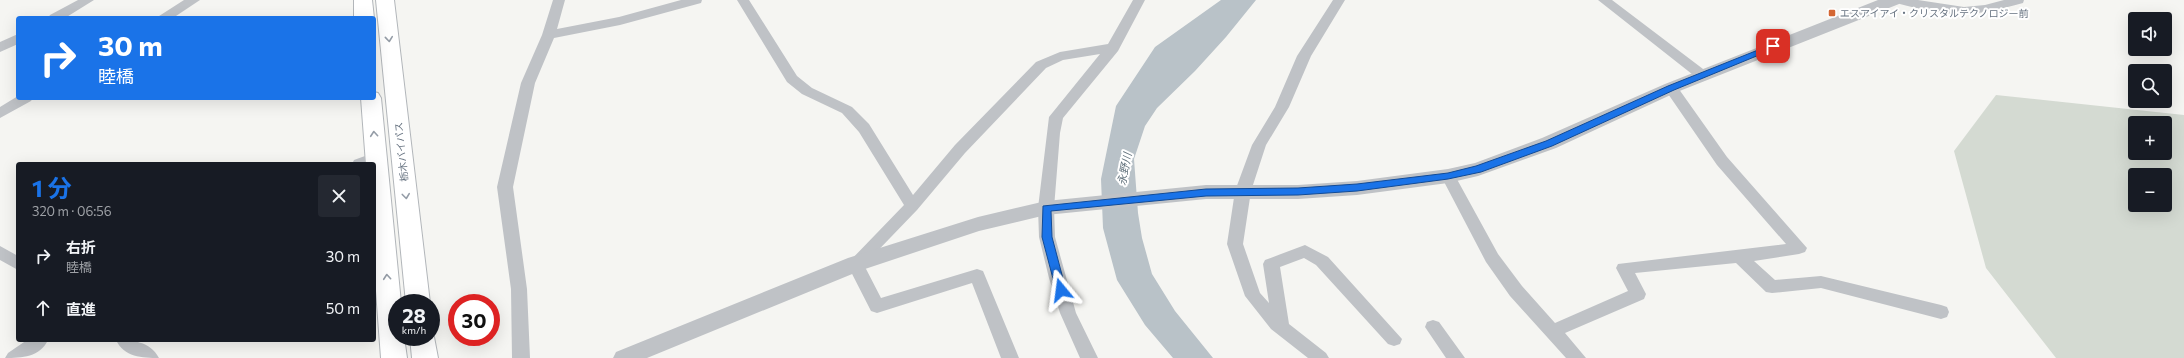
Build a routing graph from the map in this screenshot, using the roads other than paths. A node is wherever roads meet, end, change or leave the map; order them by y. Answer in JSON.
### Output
{"nodes":[{"id":1,"x":88,"y":0,"type":"edge"},
{"id":2,"x":194,"y":0,"type":"edge"},
{"id":3,"x":363,"y":0,"type":"edge"},
{"id":4,"x":385,"y":0,"type":"edge"},
{"id":5,"x":559,"y":0,"type":"edge"},
{"id":6,"x":696,"y":0,"type":"edge"},
{"id":7,"x":743,"y":0,"type":"edge"},
{"id":8,"x":1139,"y":0,"type":"edge"},
{"id":9,"x":1339,"y":0,"type":"edge"},
{"id":10,"x":1604,"y":0,"type":"edge"},
{"id":11,"x":1892,"y":0,"type":"edge"},
{"id":12,"x":1901,"y":0,"type":"edge"},
{"id":13,"x":2018,"y":0,"type":"edge"},
{"id":14,"x":59,"y":16,"type":"edge"},
{"id":15,"x":166,"y":16,"type":"edge"},
{"id":16,"x":364,"y":16,"type":"edge"},
{"id":17,"x":550,"y":35,"type":"junction"},
{"id":18,"x":16,"y":39,"type":"edge"},
{"id":19,"x":0,"y":48,"type":"edge"},
{"id":20,"x":1113,"y":48,"type":"junction"},
{"id":21,"x":1702,"y":75,"type":"junction"},
{"id":22,"x":1671,"y":88,"type":"junction"},
{"id":23,"x":23,"y":100,"type":"edge"},
{"id":24,"x":371,"y":100,"type":"edge"},
{"id":25,"x":0,"y":113,"type":"edge"},
{"id":26,"x":367,"y":161,"type":"edge"},
{"id":27,"x":1448,"y":176,"type":"junction"},
{"id":28,"x":1243,"y":192,"type":"junction"},
{"id":29,"x":912,"y":206,"type":"junction"},
{"id":30,"x":1054,"y":207,"type":"junction"},
{"id":31,"x":376,"y":227,"type":"edge"},
{"id":32,"x":0,"y":252,"type":"edge"},
{"id":33,"x":1739,"y":257,"type":"junction"},
{"id":34,"x":16,"y":263,"type":"edge"},
{"id":35,"x":855,"y":264,"type":"junction"},
{"id":36,"x":417,"y":294,"type":"edge"},
{"id":37,"x":1941,"y":312,"type":"dead end"},
{"id":38,"x":1281,"y":327,"type":"junction"},
{"id":39,"x":1433,"y":327,"type":"dead end"},
{"id":40,"x":1553,"y":331,"type":"junction"},
{"id":41,"x":1394,"y":339,"type":"dead end"},
{"id":42,"x":37,"y":342,"type":"edge"},
{"id":43,"x":127,"y":342,"type":"edge"},
{"id":44,"x":423,"y":346,"type":"edge"},
{"id":45,"x":14,"y":358,"type":"edge"},
{"id":46,"x":150,"y":358,"type":"edge"},
{"id":47,"x":394,"y":358,"type":"edge"},
{"id":48,"x":425,"y":358,"type":"edge"},
{"id":49,"x":521,"y":358,"type":"edge"},
{"id":50,"x":624,"y":358,"type":"edge"},
{"id":51,"x":1010,"y":358,"type":"edge"},
{"id":52,"x":1089,"y":358,"type":"edge"},
{"id":53,"x":1320,"y":358,"type":"edge"},
{"id":54,"x":1456,"y":358,"type":"edge"},
{"id":55,"x":1577,"y":358,"type":"edge"}],
"edges":[{"from":1,"to":14,"type":"street"},
{"from":2,"to":15,"type":"street"},
{"from":3,"to":16,"type":"main road"},
{"from":4,"to":36,"type":"main road","name":"栃木バイパス","one_way":true},
{"from":5,"to":17,"type":"street"},
{"from":6,"to":17,"type":"street"},
{"from":7,"to":29,"type":"street"},
{"from":8,"to":20,"type":"street"},
{"from":9,"to":28,"type":"street"},
{"from":10,"to":21,"type":"street"},
{"from":11,"to":21,"type":"street"},
{"from":12,"to":13,"type":"street"},
{"from":17,"to":49,"type":"street"},
{"from":18,"to":19,"type":"street"},
{"from":20,"to":29,"type":"street"},
{"from":20,"to":30,"type":"street"},
{"from":21,"to":22,"type":"street"},
{"from":22,"to":27,"type":"street"},
{"from":22,"to":33,"type":"street"},
{"from":23,"to":25,"type":"street"},
{"from":26,"to":24,"type":"main road","one_way":true},
{"from":27,"to":28,"type":"street"},
{"from":27,"to":40,"type":"street"},
{"from":28,"to":30,"type":"street"},
{"from":28,"to":38,"type":"street"},
{"from":29,"to":35,"type":"street"},
{"from":30,"to":35,"type":"street"},
{"from":30,"to":52,"type":"street"},
{"from":47,"to":31,"type":"main road","one_way":true},
{"from":32,"to":34,"type":"street"},
{"from":33,"to":37,"type":"street"},
{"from":33,"to":40,"type":"street"},
{"from":35,"to":50,"type":"street"},
{"from":35,"to":51,"type":"street"},
{"from":38,"to":41,"type":"street"},
{"from":38,"to":53,"type":"street"},
{"from":39,"to":54,"type":"street"},
{"from":40,"to":55,"type":"street"},
{"from":42,"to":45,"type":"street"},
{"from":43,"to":46,"type":"street"},
{"from":44,"to":48,"type":"main road"}]}
